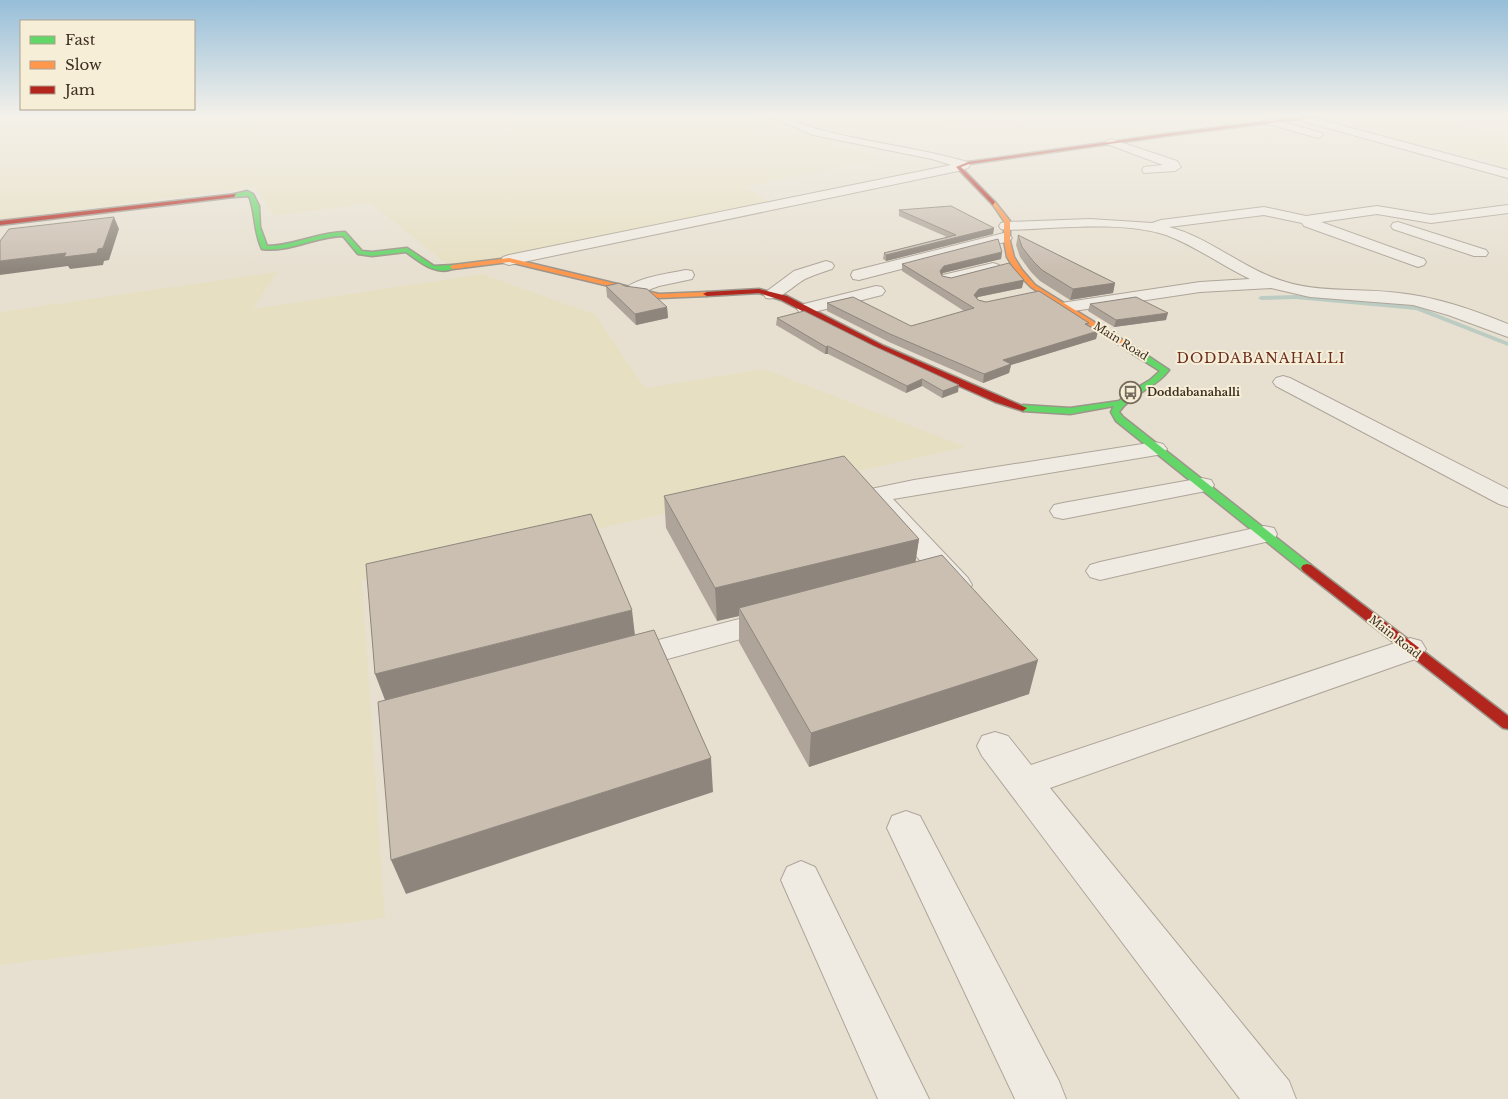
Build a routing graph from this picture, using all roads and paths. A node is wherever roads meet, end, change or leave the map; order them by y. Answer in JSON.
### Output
{"nodes":[{"id":1,"x":955,"y":167,"type":"edge"},
{"id":2,"x":962,"y":167,"type":"edge"},
{"id":3,"x":1166,"y":167,"type":"edge"},
{"id":4,"x":1483,"y":167,"type":"edge"},
{"id":5,"x":1148,"y":170,"type":"dead end"},
{"id":6,"x":1508,"y":174,"type":"edge"},
{"id":7,"x":1508,"y":210,"type":"edge"},
{"id":8,"x":1359,"y":213,"type":"junction"},
{"id":9,"x":1299,"y":219,"type":"junction"},
{"id":10,"x":0,"y":223,"type":"edge"},
{"id":11,"x":1154,"y":228,"type":"junction"},
{"id":12,"x":1005,"y":232,"type":"junction"},
{"id":13,"x":1480,"y":253,"type":"dead end"},
{"id":14,"x":509,"y":260,"type":"junction"},
{"id":15,"x":1418,"y":262,"type":"dead end"},
{"id":16,"x":1012,"y":263,"type":"junction"},
{"id":17,"x":826,"y":266,"type":"dead end"},
{"id":18,"x":686,"y":275,"type":"dead end"},
{"id":19,"x":859,"y":275,"type":"dead end"},
{"id":20,"x":949,"y":278,"type":"edge"},
{"id":21,"x":1271,"y":283,"type":"junction"},
{"id":22,"x":1041,"y":290,"type":"junction"},
{"id":23,"x":632,"y":291,"type":"junction"},
{"id":24,"x":876,"y":291,"type":"dead end"},
{"id":25,"x":772,"y":294,"type":"junction"},
{"id":26,"x":1022,"y":295,"type":"edge"},
{"id":27,"x":1067,"y":307,"type":"junction"},
{"id":28,"x":806,"y":309,"type":"junction"},
{"id":29,"x":1508,"y":332,"type":"edge"},
{"id":30,"x":1283,"y":382,"type":"dead end"},
{"id":31,"x":1118,"y":403,"type":"junction"},
{"id":32,"x":1155,"y":448,"type":"junction"},
{"id":33,"x":1202,"y":485,"type":"junction"},
{"id":34,"x":1508,"y":499,"type":"edge"},
{"id":35,"x":1063,"y":511,"type":"dead end"},
{"id":36,"x":1264,"y":534,"type":"junction"},
{"id":37,"x":1100,"y":571,"type":"dead end"},
{"id":38,"x":972,"y":601,"type":"edge"},
{"id":39,"x":804,"y":612,"type":"edge"},
{"id":40,"x":1410,"y":649,"type":"junction"},
{"id":41,"x":603,"y":665,"type":"edge"},
{"id":42,"x":1508,"y":724,"type":"edge"},
{"id":43,"x":995,"y":746,"type":"dead end"},
{"id":44,"x":1024,"y":782,"type":"junction"},
{"id":45,"x":906,"y":828,"type":"dead end"},
{"id":46,"x":801,"y":880,"type":"dead end"},
{"id":47,"x":904,"y":1099,"type":"edge"},
{"id":48,"x":1041,"y":1099,"type":"edge"},
{"id":49,"x":1270,"y":1099,"type":"edge"}],
"edges":[{"from":1,"to":14,"type":"street"},
{"from":2,"to":12,"type":"street","name":"Main Road"},
{"from":3,"to":5,"type":"street"},
{"from":4,"to":6,"type":"street"},
{"from":7,"to":8,"type":"street"},
{"from":8,"to":9,"type":"street"},
{"from":8,"to":13,"type":"street"},
{"from":9,"to":11,"type":"street"},
{"from":9,"to":15,"type":"street"},
{"from":10,"to":14,"type":"street"},
{"from":11,"to":12,"type":"street"},
{"from":11,"to":21,"type":"street"},
{"from":12,"to":16,"type":"street","name":"Main Road"},
{"from":12,"to":19,"type":"street"},
{"from":14,"to":23,"type":"street"},
{"from":16,"to":20,"type":"street"},
{"from":16,"to":22,"type":"street","name":"Main Road"},
{"from":17,"to":25,"type":"street"},
{"from":18,"to":23,"type":"street"},
{"from":21,"to":27,"type":"street"},
{"from":21,"to":29,"type":"street"},
{"from":22,"to":26,"type":"street"},
{"from":22,"to":27,"type":"street","name":"Main Road"},
{"from":23,"to":25,"type":"street"},
{"from":24,"to":28,"type":"street"},
{"from":25,"to":28,"type":"street"},
{"from":27,"to":31,"type":"street","name":"Main Road"},
{"from":28,"to":31,"type":"street"},
{"from":30,"to":34,"type":"street"},
{"from":31,"to":32,"type":"street","name":"Main Road"},
{"from":32,"to":33,"type":"street","name":"Main Road"},
{"from":32,"to":38,"type":"street"},
{"from":33,"to":35,"type":"street"},
{"from":33,"to":36,"type":"street","name":"Main Road"},
{"from":36,"to":37,"type":"street"},
{"from":36,"to":40,"type":"street","name":"Main Road"},
{"from":39,"to":41,"type":"street"},
{"from":40,"to":42,"type":"street","name":"Main Road"},
{"from":40,"to":44,"type":"street"},
{"from":43,"to":44,"type":"street"},
{"from":44,"to":49,"type":"street"},
{"from":45,"to":48,"type":"street"},
{"from":46,"to":47,"type":"street"}]}
